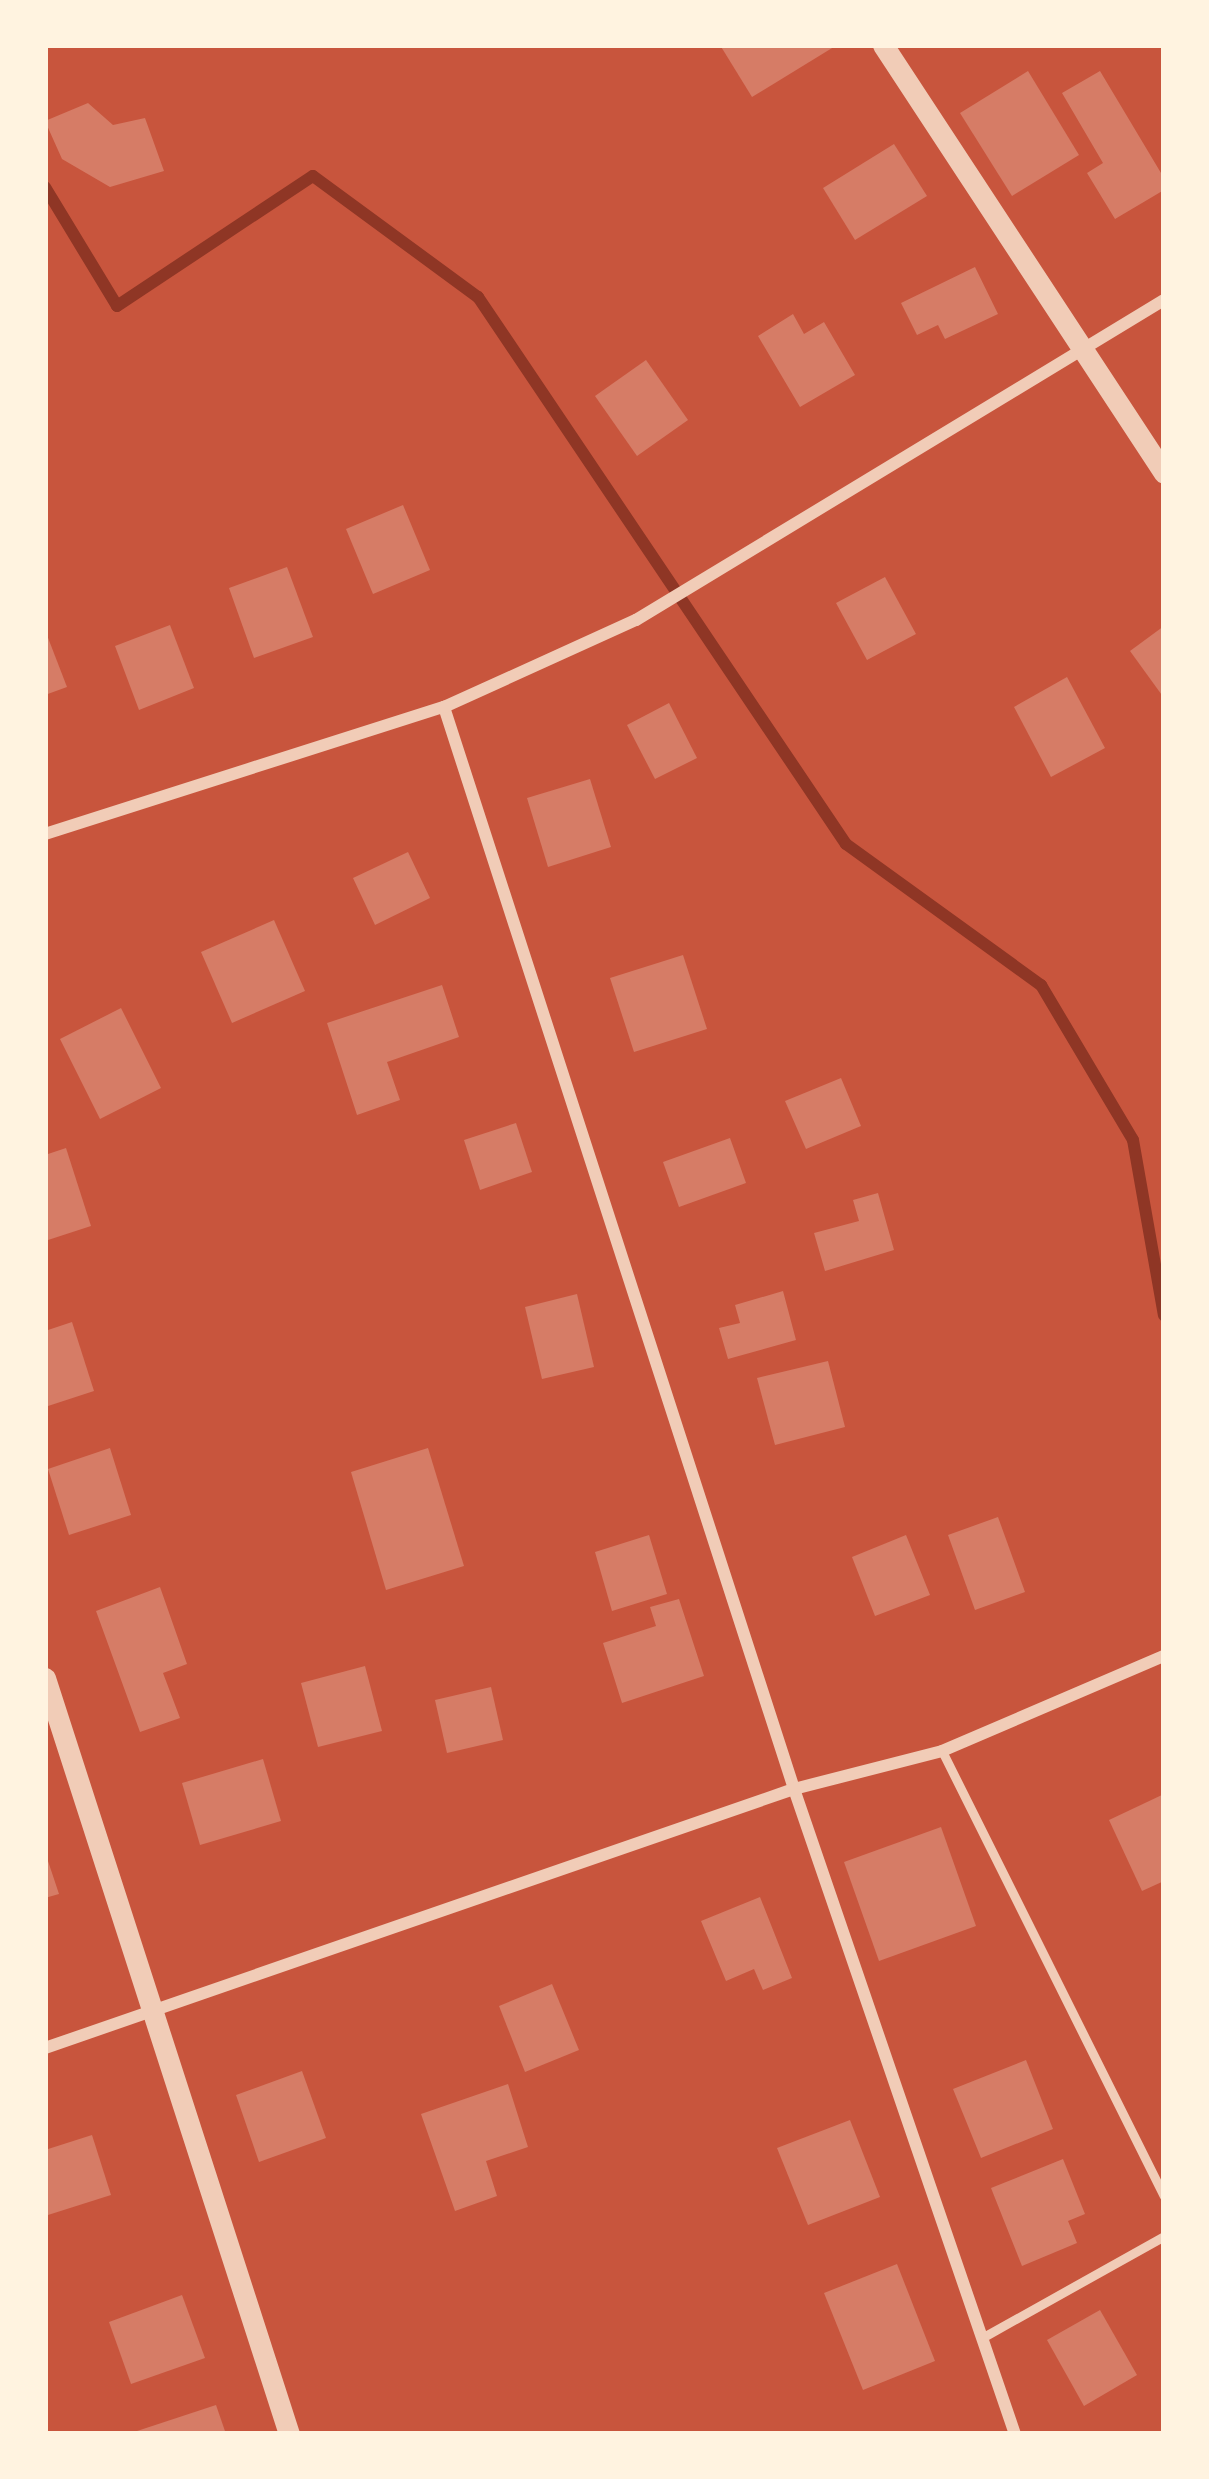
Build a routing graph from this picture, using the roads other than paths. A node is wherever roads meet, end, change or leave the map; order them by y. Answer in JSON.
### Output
{"nodes":[{"id":1,"x":883,"y":45,"type":"edge"},
{"id":2,"x":1164,"y":300,"type":"edge"},
{"id":3,"x":1077,"y":350,"type":"junction"},
{"id":4,"x":1164,"y":472,"type":"edge"},
{"id":5,"x":444,"y":707,"type":"junction"},
{"id":6,"x":45,"y":834,"type":"edge"},
{"id":7,"x":1164,"y":1656,"type":"edge"},
{"id":8,"x":45,"y":1678,"type":"edge"},
{"id":9,"x":942,"y":1751,"type":"junction"},
{"id":10,"x":794,"y":1789,"type":"junction"},
{"id":11,"x":158,"y":2011,"type":"junction"},
{"id":12,"x":45,"y":2048,"type":"edge"},
{"id":13,"x":1164,"y":2196,"type":"edge"},
{"id":14,"x":1164,"y":2236,"type":"edge"},
{"id":15,"x":987,"y":2335,"type":"junction"},
{"id":16,"x":289,"y":2434,"type":"edge"},
{"id":17,"x":1015,"y":2434,"type":"edge"}],
"edges":[{"from":1,"to":3,"type":"street"},
{"from":2,"to":3,"type":"street"},
{"from":3,"to":4,"type":"street"},
{"from":3,"to":5,"type":"street"},
{"from":5,"to":6,"type":"street"},
{"from":5,"to":10,"type":"street"},
{"from":7,"to":9,"type":"street"},
{"from":8,"to":11,"type":"street"},
{"from":9,"to":10,"type":"street"},
{"from":9,"to":13,"type":"lane"},
{"from":10,"to":11,"type":"street"},
{"from":10,"to":15,"type":"street"},
{"from":11,"to":12,"type":"street"},
{"from":11,"to":16,"type":"street"},
{"from":14,"to":15,"type":"lane"},
{"from":15,"to":17,"type":"street"}]}
